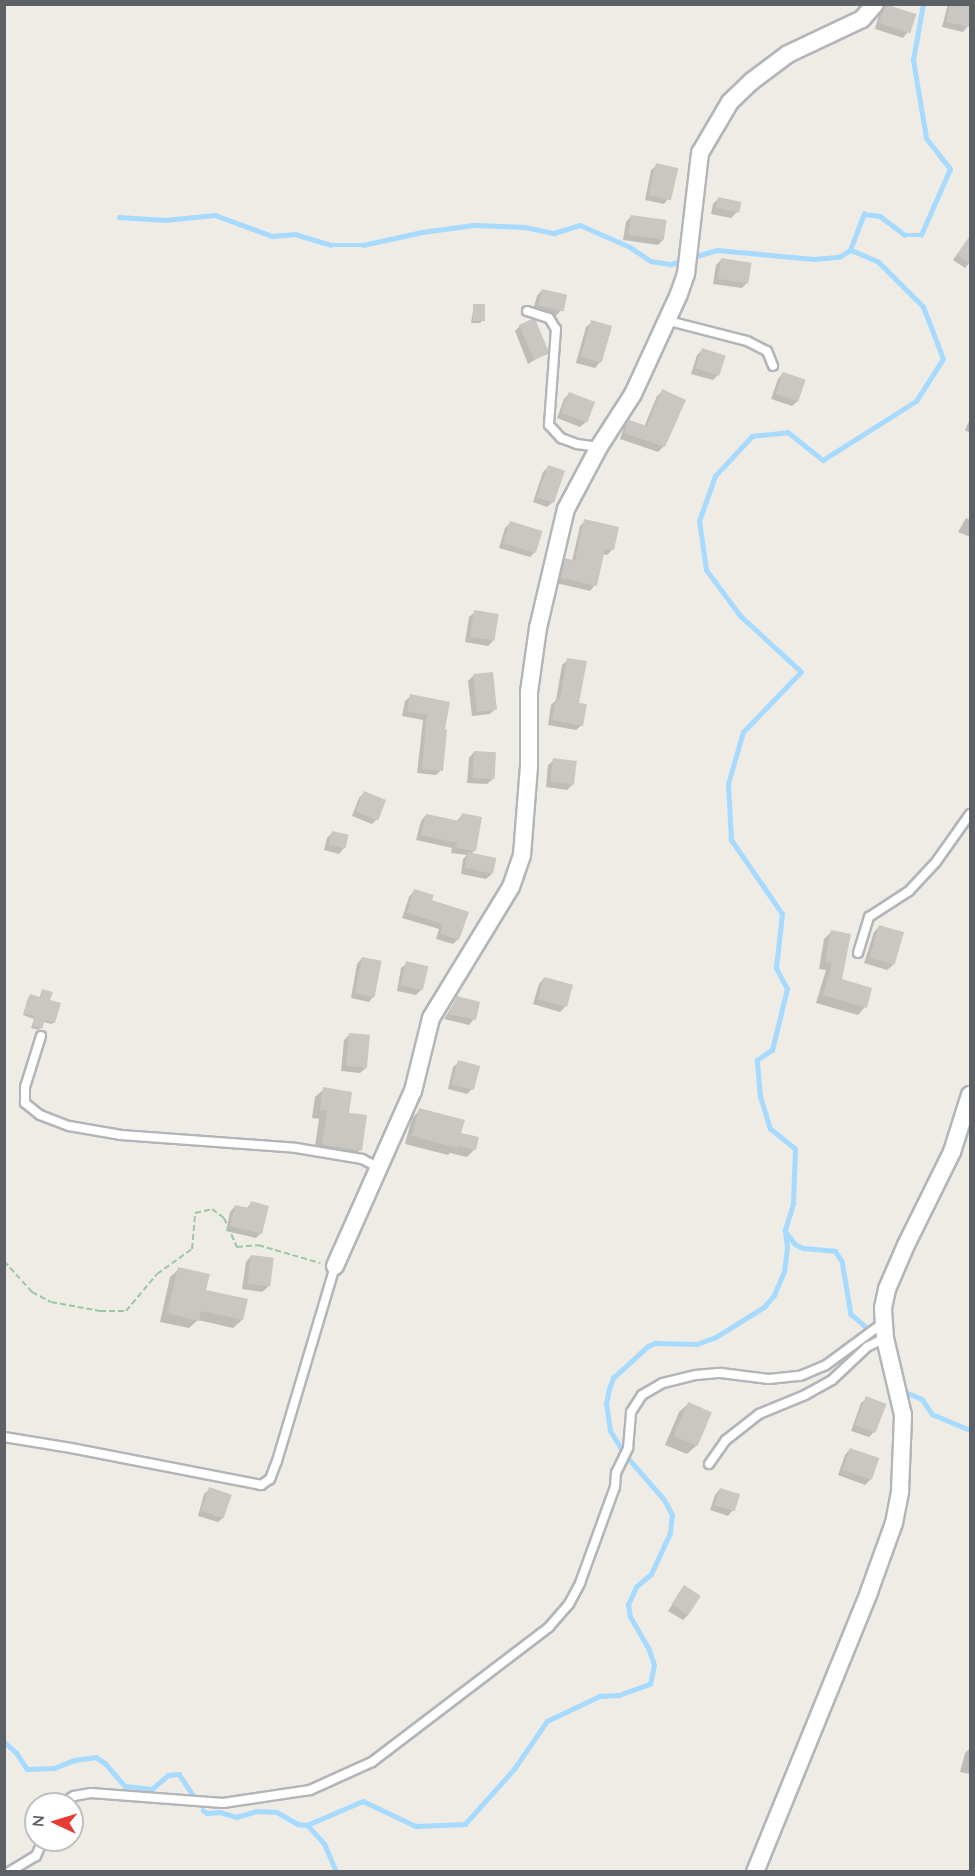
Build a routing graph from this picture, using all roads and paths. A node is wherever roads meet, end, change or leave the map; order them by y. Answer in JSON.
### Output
{"nodes":[{"id":1,"x":875,"y":4,"type":"edge"},
{"id":2,"x":527,"y":311,"type":"dead end"},
{"id":3,"x":669,"y":321,"type":"junction"},
{"id":4,"x":773,"y":366,"type":"dead end"},
{"id":5,"x":599,"y":447,"type":"junction"},
{"id":6,"x":970,"y":814,"type":"edge"},
{"id":7,"x":858,"y":953,"type":"dead end"},
{"id":8,"x":40,"y":1036,"type":"dead end"},
{"id":9,"x":970,"y":1095,"type":"edge"},
{"id":10,"x":380,"y":1168,"type":"junction"},
{"id":11,"x":4,"y":1262,"type":"edge"},
{"id":12,"x":334,"y":1266,"type":"junction"},
{"id":13,"x":884,"y":1330,"type":"junction"},
{"id":14,"x":4,"y":1437,"type":"edge"},
{"id":15,"x":709,"y":1464,"type":"dead end"},
{"id":16,"x":84,"y":1794,"type":"edge"},
{"id":17,"x":38,"y":1852,"type":"edge"},
{"id":18,"x":9,"y":1872,"type":"edge"},
{"id":19,"x":755,"y":1872,"type":"edge"}],
"edges":[{"from":1,"to":3,"type":"street"},
{"from":2,"to":5,"type":"lane"},
{"from":3,"to":4,"type":"lane"},
{"from":3,"to":5,"type":"street"},
{"from":5,"to":10,"type":"street"},
{"from":6,"to":7,"type":"lane"},
{"from":8,"to":10,"type":"lane"},
{"from":9,"to":13,"type":"street"},
{"from":10,"to":12,"type":"street"},
{"from":11,"to":12,"type":"path"},
{"from":12,"to":14,"type":"lane"},
{"from":13,"to":15,"type":"lane"},
{"from":13,"to":16,"type":"lane"},
{"from":13,"to":19,"type":"street"},
{"from":17,"to":18,"type":"lane"}]}
